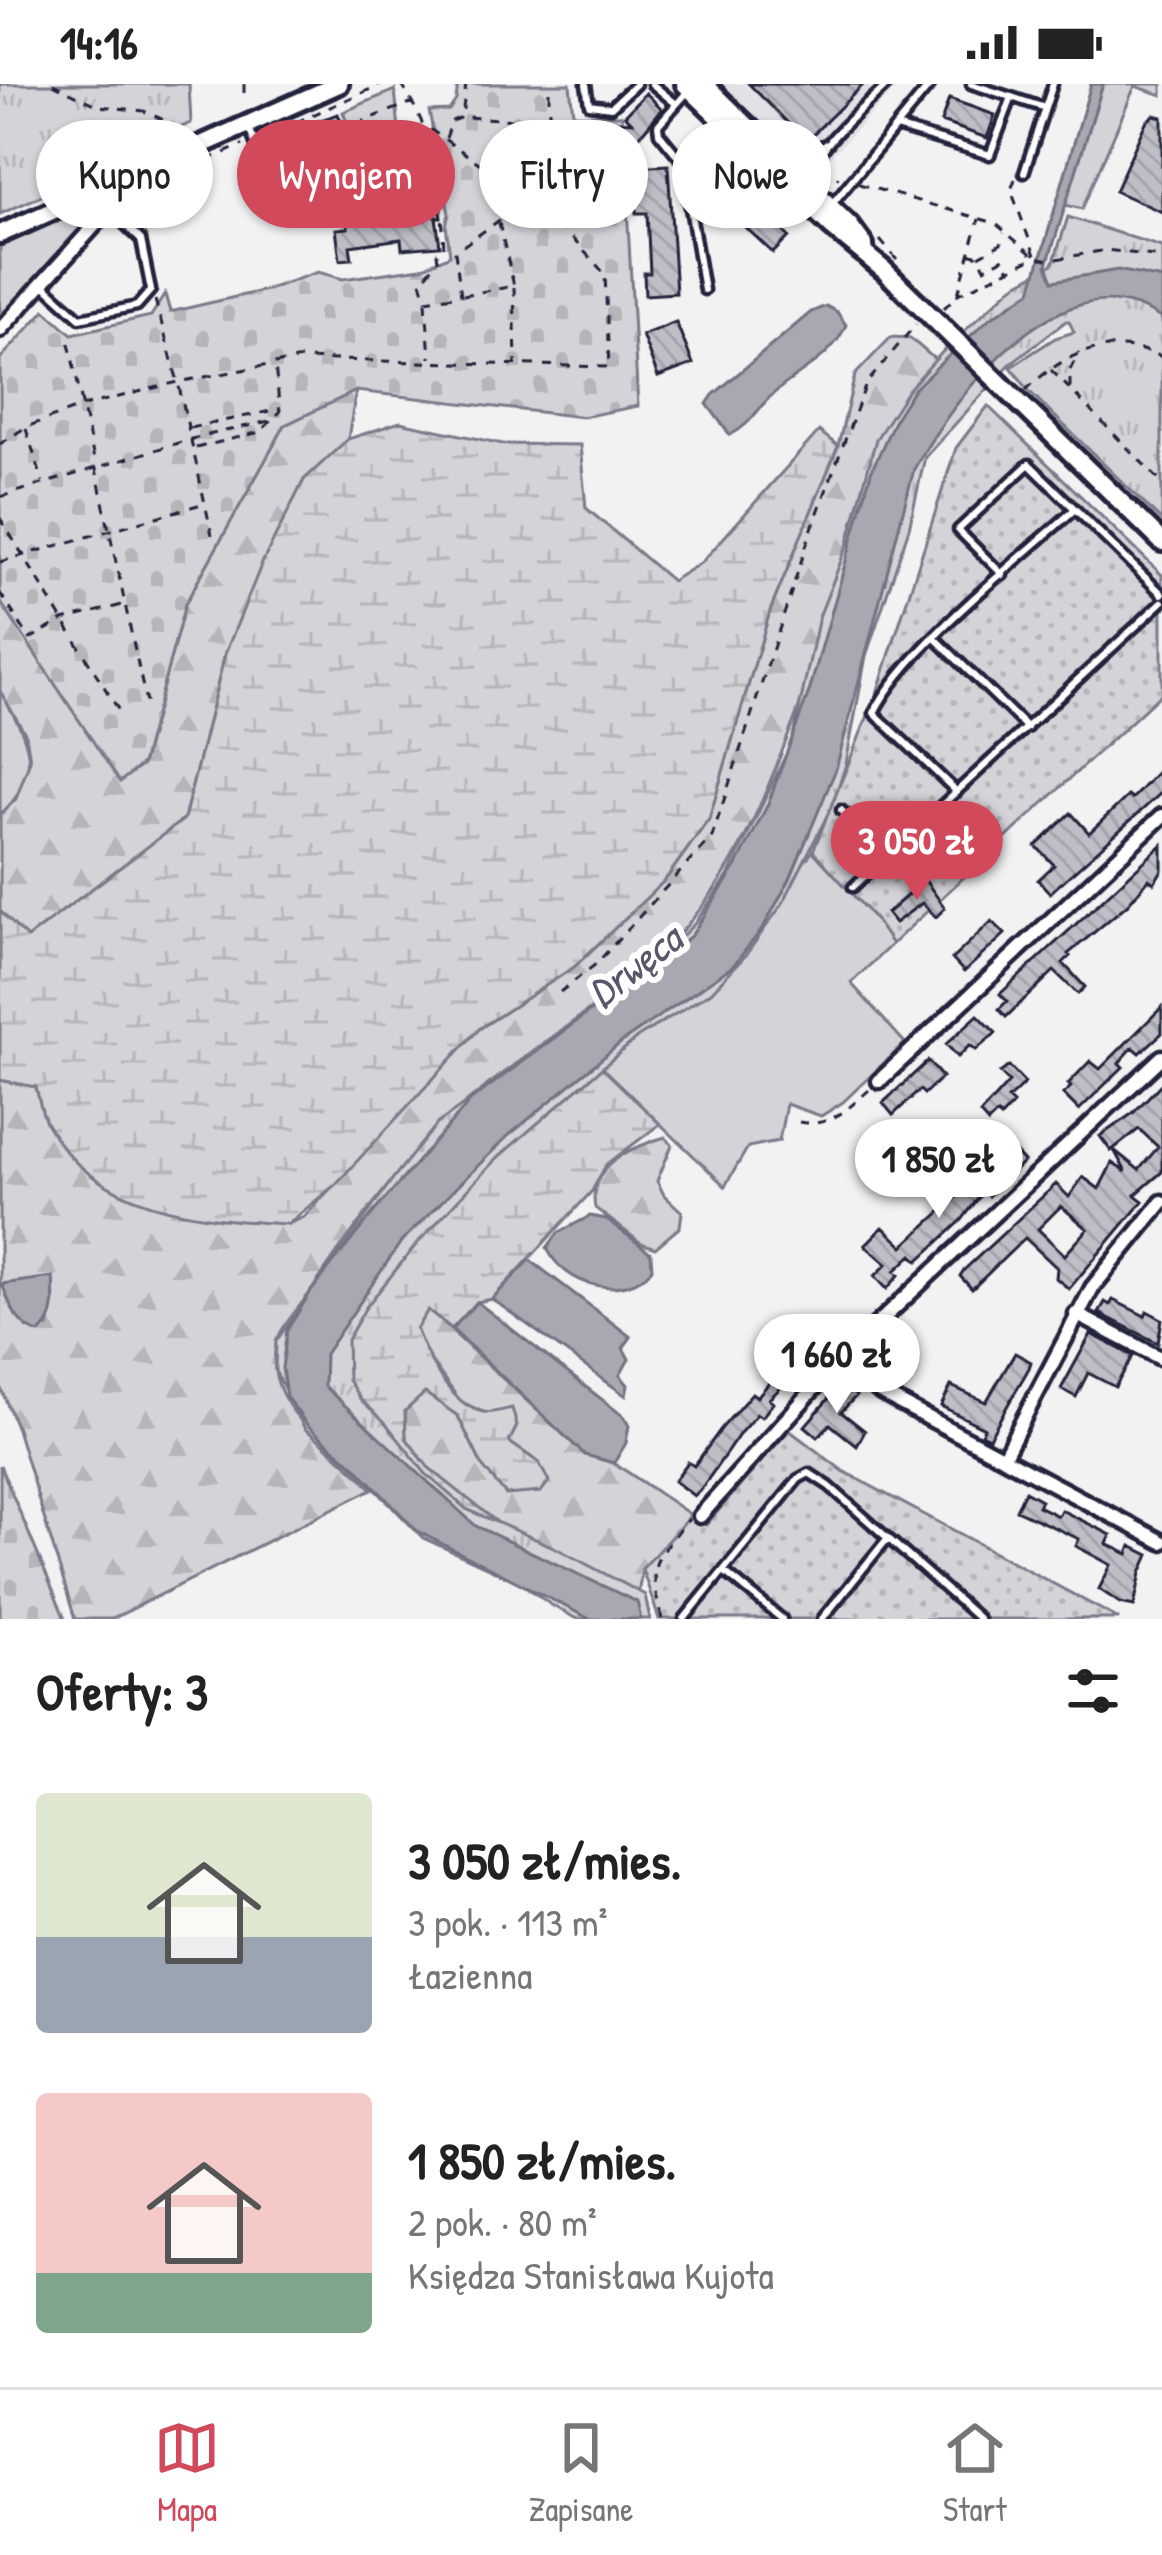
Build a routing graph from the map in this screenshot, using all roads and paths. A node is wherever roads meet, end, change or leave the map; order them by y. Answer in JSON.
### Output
{"nodes":[{"id":1,"x":53,"y":84,"type":"edge"},
{"id":2,"x":244,"y":84,"type":"edge"},
{"id":3,"x":338,"y":84,"type":"edge"},
{"id":4,"x":382,"y":84,"type":"edge"},
{"id":5,"x":401,"y":84,"type":"edge"},
{"id":6,"x":466,"y":84,"type":"edge"},
{"id":7,"x":549,"y":84,"type":"edge"},
{"id":8,"x":586,"y":84,"type":"edge"},
{"id":9,"x":635,"y":84,"type":"edge"},
{"id":10,"x":652,"y":84,"type":"edge"},
{"id":11,"x":888,"y":84,"type":"edge"},
{"id":12,"x":931,"y":84,"type":"edge"},
{"id":13,"x":971,"y":84,"type":"edge"},
{"id":14,"x":1053,"y":84,"type":"edge"},
{"id":15,"x":693,"y":85,"type":"edge"},
{"id":16,"x":1012,"y":97,"type":"junction"},
{"id":17,"x":244,"y":102,"type":"dead end"},
{"id":18,"x":414,"y":102,"type":"junction"},
{"id":19,"x":675,"y":104,"type":"junction"},
{"id":20,"x":1046,"y":108,"type":"junction"},
{"id":21,"x":462,"y":118,"type":"junction"},
{"id":22,"x":163,"y":120,"type":"edge"},
{"id":23,"x":273,"y":120,"type":"edge"},
{"id":24,"x":284,"y":120,"type":"edge"},
{"id":25,"x":367,"y":120,"type":"edge"},
{"id":26,"x":420,"y":120,"type":"edge"},
{"id":27,"x":519,"y":120,"type":"edge"},
{"id":28,"x":548,"y":120,"type":"edge"},
{"id":29,"x":730,"y":120,"type":"edge"},
{"id":30,"x":455,"y":121,"type":"edge"},
{"id":31,"x":896,"y":127,"type":"junction"},
{"id":32,"x":832,"y":141,"type":"edge"},
{"id":33,"x":1024,"y":172,"type":"joint"},
{"id":34,"x":831,"y":173,"type":"edge"},
{"id":35,"x":853,"y":182,"type":"junction"},
{"id":36,"x":831,"y":205,"type":"edge"},
{"id":37,"x":831,"y":207,"type":"edge"},
{"id":38,"x":36,"y":218,"type":"edge"},
{"id":39,"x":979,"y":218,"type":"junction"},
{"id":40,"x":831,"y":226,"type":"edge"},
{"id":41,"x":96,"y":228,"type":"edge"},
{"id":42,"x":129,"y":228,"type":"edge"},
{"id":43,"x":445,"y":228,"type":"edge"},
{"id":44,"x":487,"y":228,"type":"edge"},
{"id":45,"x":500,"y":228,"type":"edge"},
{"id":46,"x":563,"y":228,"type":"edge"},
{"id":47,"x":1005,"y":231,"type":"junction"},
{"id":48,"x":0,"y":234,"type":"edge"},
{"id":49,"x":1001,"y":244,"type":"junction"},
{"id":50,"x":968,"y":253,"type":"junction"},
{"id":51,"x":979,"y":256,"type":"junction"},
{"id":52,"x":1035,"y":256,"type":"junction"},
{"id":53,"x":1162,"y":257,"type":"edge"},
{"id":54,"x":1004,"y":258,"type":"junction"},
{"id":55,"x":1010,"y":269,"type":"junction"},
{"id":56,"x":884,"y":271,"type":"junction"},
{"id":57,"x":42,"y":283,"type":"junction"},
{"id":58,"x":514,"y":286,"type":"junction"},
{"id":59,"x":704,"y":290,"type":"dead end"},
{"id":60,"x":958,"y":294,"type":"junction"},
{"id":61,"x":461,"y":296,"type":"junction"},
{"id":62,"x":148,"y":297,"type":"junction"},
{"id":63,"x":426,"y":300,"type":"junction"},
{"id":64,"x":944,"y":308,"type":"dead end"},
{"id":65,"x":925,"y":312,"type":"junction"},
{"id":66,"x":0,"y":330,"type":"edge"},
{"id":67,"x":69,"y":343,"type":"dead end"},
{"id":68,"x":1079,"y":352,"type":"junction"},
{"id":69,"x":1162,"y":357,"type":"edge"},
{"id":70,"x":430,"y":360,"type":"junction"},
{"id":71,"x":516,"y":363,"type":"junction"},
{"id":72,"x":275,"y":364,"type":"junction"},
{"id":73,"x":1050,"y":369,"type":"junction"},
{"id":74,"x":178,"y":382,"type":"junction"},
{"id":75,"x":1027,"y":388,"type":"dead end"},
{"id":76,"x":1070,"y":390,"type":"junction"},
{"id":77,"x":82,"y":406,"type":"junction"},
{"id":78,"x":280,"y":409,"type":"junction"},
{"id":79,"x":231,"y":419,"type":"junction"},
{"id":80,"x":269,"y":421,"type":"junction"},
{"id":81,"x":26,"y":427,"type":"junction"},
{"id":82,"x":189,"y":428,"type":"junction"},
{"id":83,"x":234,"y":429,"type":"junction"},
{"id":84,"x":241,"y":436,"type":"junction"},
{"id":85,"x":191,"y":439,"type":"junction"},
{"id":86,"x":231,"y":439,"type":"junction"},
{"id":87,"x":0,"y":444,"type":"edge"},
{"id":88,"x":193,"y":448,"type":"junction"},
{"id":89,"x":96,"y":468,"type":"junction"},
{"id":90,"x":1162,"y":482,"type":"edge"},
{"id":91,"x":44,"y":484,"type":"junction"},
{"id":92,"x":0,"y":497,"type":"edge"},
{"id":93,"x":205,"y":503,"type":"junction"},
{"id":94,"x":1075,"y":508,"type":"junction"},
{"id":95,"x":0,"y":518,"type":"edge"},
{"id":96,"x":109,"y":529,"type":"junction"},
{"id":97,"x":212,"y":536,"type":"dead end"},
{"id":98,"x":1162,"y":542,"type":"edge"},
{"id":99,"x":22,"y":554,"type":"junction"},
{"id":100,"x":0,"y":562,"type":"edge"},
{"id":101,"x":1003,"y":575,"type":"junction"},
{"id":102,"x":0,"y":593,"type":"edge"},
{"id":103,"x":1162,"y":598,"type":"edge"},
{"id":104,"x":125,"y":604,"type":"junction"},
{"id":105,"x":63,"y":620,"type":"junction"},
{"id":106,"x":935,"y":638,"type":"junction"},
{"id":107,"x":146,"y":702,"type":"dead end"},
{"id":108,"x":122,"y":714,"type":"dead end"},
{"id":109,"x":1028,"y":729,"type":"junction"},
{"id":110,"x":958,"y":793,"type":"junction"},
{"id":111,"x":841,"y":810,"type":"dead end"},
{"id":112,"x":1162,"y":816,"type":"edge"},
{"id":113,"x":889,"y":855,"type":"junction"},
{"id":114,"x":853,"y":887,"type":"dead end"},
{"id":115,"x":560,"y":992,"type":"dead end"},
{"id":116,"x":1162,"y":1057,"type":"edge"},
{"id":117,"x":879,"y":1081,"type":"joint"},
{"id":118,"x":799,"y":1122,"type":"dead end"},
{"id":119,"x":1162,"y":1202,"type":"edge"},
{"id":120,"x":1076,"y":1314,"type":"junction"},
{"id":121,"x":842,"y":1357,"type":"junction"},
{"id":122,"x":1162,"y":1359,"type":"edge"},
{"id":123,"x":1004,"y":1456,"type":"junction"},
{"id":124,"x":699,"y":1512,"type":"joint"},
{"id":125,"x":887,"y":1539,"type":"junction"},
{"id":126,"x":1162,"y":1542,"type":"edge"},
{"id":127,"x":724,"y":1571,"type":"junction"},
{"id":128,"x":662,"y":1619,"type":"edge"},
{"id":129,"x":684,"y":1619,"type":"edge"},
{"id":130,"x":782,"y":1619,"type":"edge"},
{"id":131,"x":822,"y":1619,"type":"edge"},
{"id":132,"x":980,"y":1619,"type":"edge"}],
"edges":[{"from":1,"to":22,"type":"path"},
{"from":2,"to":17,"type":"path"},
{"from":3,"to":23,"type":"main road"},
{"from":4,"to":24,"type":"path"},
{"from":5,"to":18,"type":"path"},
{"from":6,"to":21,"type":"path"},
{"from":7,"to":28,"type":"path"},
{"from":8,"to":9,"type":"lane"},
{"from":10,"to":19,"type":"lane"},
{"from":11,"to":32,"type":"lane"},
{"from":12,"to":31,"type":"lane"},
{"from":13,"to":16,"type":"lane"},
{"from":14,"to":20,"type":"lane"},
{"from":15,"to":19,"type":"lane"},
{"from":15,"to":29,"type":"main road"},
{"from":16,"to":20,"type":"lane"},
{"from":16,"to":31,"type":"lane"},
{"from":18,"to":25,"type":"path"},
{"from":18,"to":26,"type":"path"},
{"from":19,"to":59,"type":"lane"},
{"from":20,"to":33,"type":"lane"},
{"from":21,"to":27,"type":"path"},
{"from":21,"to":30,"type":"path"},
{"from":31,"to":35,"type":"lane"},
{"from":33,"to":52,"type":"path"},
{"from":34,"to":35,"type":"path"},
{"from":35,"to":36,"type":"lane"},
{"from":35,"to":39,"type":"path"},
{"from":37,"to":56,"type":"main road"},
{"from":38,"to":48,"type":"main road"},
{"from":39,"to":47,"type":"path"},
{"from":39,"to":50,"type":"path"},
{"from":40,"to":56,"type":"main road"},
{"from":41,"to":57,"type":"street"},
{"from":42,"to":62,"type":"lane"},
{"from":43,"to":63,"type":"path"},
{"from":44,"to":61,"type":"path"},
{"from":45,"to":58,"type":"path"},
{"from":46,"to":71,"type":"path"},
{"from":47,"to":49,"type":"path"},
{"from":47,"to":52,"type":"path"},
{"from":49,"to":51,"type":"path"},
{"from":49,"to":54,"type":"path"},
{"from":50,"to":51,"type":"path"},
{"from":50,"to":60,"type":"path"},
{"from":51,"to":54,"type":"path"},
{"from":52,"to":53,"type":"path"},
{"from":52,"to":55,"type":"path"},
{"from":54,"to":55,"type":"path"},
{"from":55,"to":60,"type":"path"},
{"from":56,"to":65,"type":"main road"},
{"from":57,"to":62,"type":"lane"},
{"from":57,"to":66,"type":"street"},
{"from":58,"to":61,"type":"path"},
{"from":58,"to":71,"type":"path"},
{"from":60,"to":64,"type":"path"},
{"from":61,"to":63,"type":"path"},
{"from":62,"to":74,"type":"path"},
{"from":63,"to":70,"type":"path"},
{"from":65,"to":98,"type":"main road"},
{"from":65,"to":115,"type":"path"},
{"from":67,"to":77,"type":"path"},
{"from":68,"to":69,"type":"path"},
{"from":68,"to":73,"type":"path"},
{"from":68,"to":76,"type":"path"},
{"from":70,"to":71,"type":"path"},
{"from":70,"to":72,"type":"path"},
{"from":72,"to":74,"type":"path"},
{"from":72,"to":78,"type":"path"},
{"from":73,"to":75,"type":"path"},
{"from":73,"to":76,"type":"path"},
{"from":74,"to":77,"type":"path"},
{"from":74,"to":82,"type":"path"},
{"from":76,"to":90,"type":"path"},
{"from":77,"to":81,"type":"path"},
{"from":77,"to":89,"type":"path"},
{"from":78,"to":79,"type":"path"},
{"from":78,"to":80,"type":"path"},
{"from":79,"to":82,"type":"path"},
{"from":79,"to":83,"type":"path"},
{"from":80,"to":83,"type":"path"},
{"from":80,"to":84,"type":"path"},
{"from":81,"to":87,"type":"path"},
{"from":81,"to":91,"type":"path"},
{"from":82,"to":85,"type":"path"},
{"from":83,"to":84,"type":"path"},
{"from":83,"to":85,"type":"path"},
{"from":83,"to":86,"type":"path"},
{"from":84,"to":86,"type":"path"},
{"from":85,"to":88,"type":"path"},
{"from":85,"to":89,"type":"path"},
{"from":86,"to":88,"type":"path"},
{"from":88,"to":93,"type":"path"},
{"from":89,"to":91,"type":"path"},
{"from":89,"to":96,"type":"path"},
{"from":91,"to":92,"type":"path"},
{"from":93,"to":96,"type":"path"},
{"from":93,"to":97,"type":"path"},
{"from":94,"to":101,"type":"lane"},
{"from":94,"to":101,"type":"lane"},
{"from":94,"to":103,"type":"lane"},
{"from":95,"to":99,"type":"path"},
{"from":96,"to":99,"type":"path"},
{"from":96,"to":104,"type":"path"},
{"from":99,"to":100,"type":"path"},
{"from":99,"to":105,"type":"path"},
{"from":101,"to":106,"type":"lane"},
{"from":102,"to":105,"type":"path"},
{"from":103,"to":109,"type":"lane"},
{"from":104,"to":105,"type":"path"},
{"from":104,"to":107,"type":"path"},
{"from":105,"to":108,"type":"path"},
{"from":106,"to":109,"type":"lane"},
{"from":106,"to":110,"type":"lane"},
{"from":109,"to":110,"type":"lane"},
{"from":110,"to":113,"type":"lane"},
{"from":111,"to":113,"type":"lane"},
{"from":112,"to":117,"type":"street"},
{"from":113,"to":114,"type":"lane"},
{"from":116,"to":121,"type":"street"},
{"from":117,"to":118,"type":"path"},
{"from":119,"to":120,"type":"street"},
{"from":120,"to":122,"type":"street"},
{"from":120,"to":123,"type":"street"},
{"from":121,"to":123,"type":"street"},
{"from":121,"to":124,"type":"street"},
{"from":123,"to":126,"type":"street"},
{"from":124,"to":128,"type":"path"},
{"from":125,"to":127,"type":"lane"},
{"from":125,"to":131,"type":"lane"},
{"from":125,"to":132,"type":"lane"},
{"from":127,"to":129,"type":"lane"},
{"from":127,"to":130,"type":"lane"}]}
